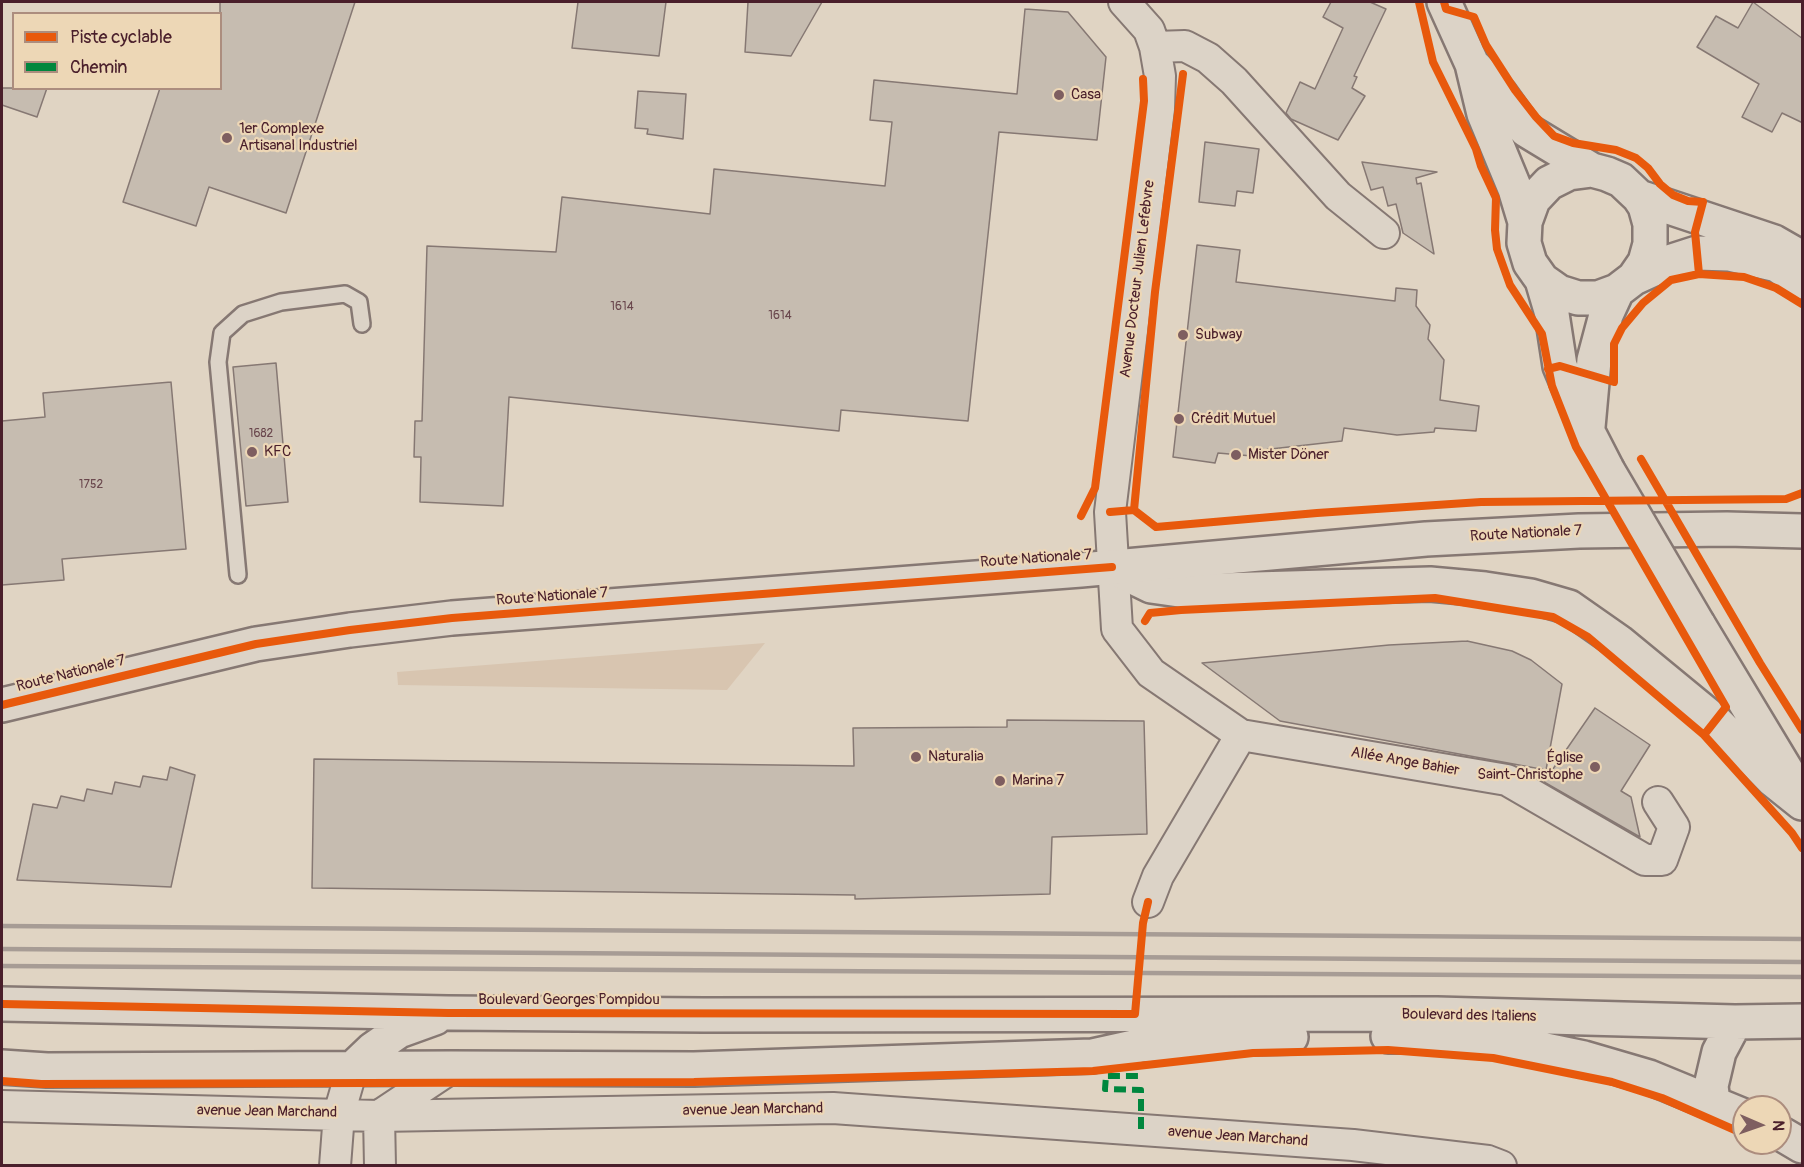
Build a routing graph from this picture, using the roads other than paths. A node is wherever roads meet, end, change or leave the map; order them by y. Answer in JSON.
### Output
{"nodes":[{"id":1,"x":1124,"y":2,"type":"edge"},
{"id":2,"x":1444,"y":2,"type":"edge"},
{"id":3,"x":1155,"y":47,"type":"junction"},
{"id":4,"x":1472,"y":64,"type":"junction"},
{"id":5,"x":1592,"y":170,"type":"junction"},
{"id":6,"x":1639,"y":197,"type":"junction"},
{"id":7,"x":1525,"y":222,"type":"junction"},
{"id":8,"x":1384,"y":233,"type":"dead end"},
{"id":9,"x":1803,"y":258,"type":"edge"},
{"id":10,"x":1542,"y":280,"type":"junction"},
{"id":11,"x":1803,"y":282,"type":"edge"},
{"id":12,"x":1625,"y":285,"type":"junction"},
{"id":13,"x":362,"y":324,"type":"dead end"},
{"id":14,"x":1588,"y":432,"type":"junction"},
{"id":15,"x":1803,"y":512,"type":"edge"},
{"id":16,"x":1755,"y":530,"type":"junction"},
{"id":17,"x":1803,"y":531,"type":"edge"},
{"id":18,"x":1112,"y":567,"type":"junction"},
{"id":19,"x":238,"y":575,"type":"dead end"},
{"id":20,"x":2,"y":705,"type":"edge"},
{"id":21,"x":1241,"y":735,"type":"junction"},
{"id":22,"x":1803,"y":797,"type":"edge"},
{"id":23,"x":1658,"y":802,"type":"dead end"},
{"id":24,"x":1803,"y":803,"type":"edge"},
{"id":25,"x":1148,"y":902,"type":"dead end"},
{"id":26,"x":2,"y":1004,"type":"edge"},
{"id":27,"x":448,"y":1013,"type":"junction"},
{"id":28,"x":1735,"y":1022,"type":"junction"},
{"id":29,"x":1803,"y":1022,"type":"edge"},
{"id":30,"x":1139,"y":1030,"type":"junction"},
{"id":31,"x":2,"y":1067,"type":"edge"},
{"id":32,"x":451,"y":1068,"type":"junction"},
{"id":33,"x":352,"y":1069,"type":"junction"},
{"id":34,"x":1713,"y":1102,"type":"junction"},
{"id":35,"x":2,"y":1106,"type":"edge"},
{"id":36,"x":1732,"y":1111,"type":"edge"},
{"id":37,"x":339,"y":1114,"type":"junction"},
{"id":38,"x":380,"y":1116,"type":"junction"},
{"id":39,"x":335,"y":1166,"type":"edge"},
{"id":40,"x":380,"y":1166,"type":"edge"},
{"id":41,"x":1501,"y":1166,"type":"edge"}],
"edges":[{"from":1,"to":3,"type":"street","name":"Avenue Docteur Julien Lefebvre"},
{"from":2,"to":4,"type":"main road"},
{"from":3,"to":8,"type":"street"},
{"from":3,"to":18,"type":"street","name":"Avenue Docteur Julien Lefebvre"},
{"from":4,"to":5,"type":"main road"},
{"from":4,"to":7,"type":"main road"},
{"from":5,"to":6,"type":"main road"},
{"from":5,"to":7,"type":"main road"},
{"from":6,"to":9,"type":"main road"},
{"from":6,"to":12,"type":"main road"},
{"from":7,"to":10,"type":"main road"},
{"from":10,"to":12,"type":"main road"},
{"from":10,"to":14,"type":"main road"},
{"from":11,"to":12,"type":"main road"},
{"from":12,"to":14,"type":"main road"},
{"from":13,"to":19,"type":"lane"},
{"from":14,"to":22,"type":"main road","bridge":true},
{"from":15,"to":16,"type":"main road"},
{"from":16,"to":17,"type":"main road","name":"Route Nationale 7"},
{"from":16,"to":18,"type":"main road","name":"Route Nationale 7"},
{"from":18,"to":20,"type":"main road","name":"Route Nationale 7"},
{"from":18,"to":21,"type":"street","name":"Avenue Docteur Julien Lefebvre"},
{"from":18,"to":24,"type":"main road"},
{"from":21,"to":23,"type":"street","name":"Allée Ange Bahier"},
{"from":21,"to":25,"type":"street"},
{"from":26,"to":27,"type":"main road","name":"Boulevard Georges Pompidou"},
{"from":27,"to":30,"type":"main road","name":"Boulevard Georges Pompidou"},
{"from":27,"to":33,"type":"main road"},
{"from":28,"to":29,"type":"main road","name":"Boulevard des Italiens"},
{"from":28,"to":30,"type":"main road","name":"Boulevard des Italiens"},
{"from":28,"to":34,"type":"main road"},
{"from":30,"to":32,"type":"main road"},
{"from":30,"to":34,"type":"main road","name":"Boulevard des Italiens"},
{"from":31,"to":33,"type":"main road"},
{"from":32,"to":33,"type":"main road"},
{"from":32,"to":38,"type":"street"},
{"from":33,"to":37,"type":"street"},
{"from":34,"to":36,"type":"main road","name":"Boulevard des Italiens"},
{"from":35,"to":37,"type":"street","name":"avenue Jean Marchand"},
{"from":37,"to":38,"type":"street","name":"avenue Jean Marchand"},
{"from":37,"to":39,"type":"street"},
{"from":38,"to":40,"type":"street"},
{"from":38,"to":41,"type":"street","name":"avenue Jean Marchand"}]}
